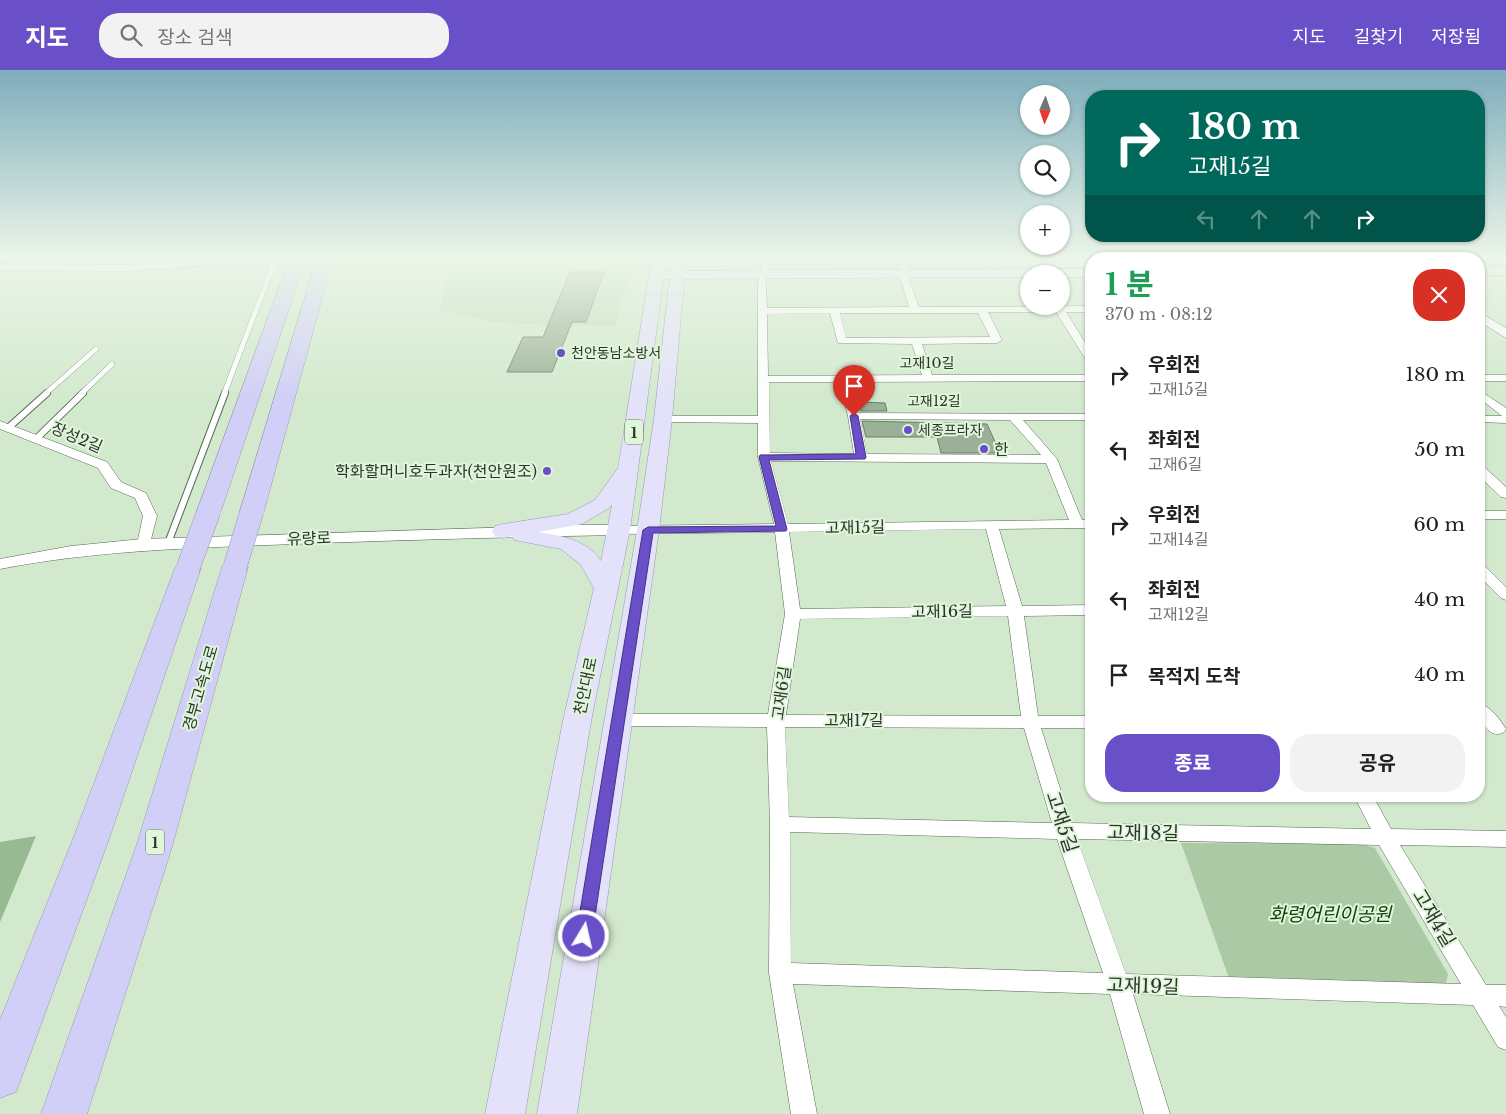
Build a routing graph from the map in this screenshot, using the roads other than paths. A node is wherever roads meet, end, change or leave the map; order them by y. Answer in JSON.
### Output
{"nodes":[{"id":1,"x":260,"y":307,"type":"edge"},
{"id":2,"x":281,"y":307,"type":"edge"},
{"id":3,"x":311,"y":307,"type":"edge"},
{"id":4,"x":663,"y":307,"type":"edge"},
{"id":5,"x":668,"y":307,"type":"edge"},
{"id":6,"x":761,"y":307,"type":"edge"},
{"id":7,"x":914,"y":307,"type":"edge"},
{"id":8,"x":1020,"y":308,"type":"edge"},
{"id":9,"x":1070,"y":308,"type":"edge"},
{"id":10,"x":981,"y":309,"type":"junction"},
{"id":11,"x":1085,"y":309,"type":"edge"},
{"id":12,"x":834,"y":310,"type":"junction"},
{"id":13,"x":915,"y":310,"type":"junction"},
{"id":14,"x":761,"y":311,"type":"junction"},
{"id":15,"x":1062,"y":315,"type":"edge"},
{"id":16,"x":1485,"y":321,"type":"edge"},
{"id":17,"x":1485,"y":323,"type":"edge"},
{"id":18,"x":1506,"y":334,"type":"edge"},
{"id":19,"x":916,"y":340,"type":"junction"},
{"id":20,"x":1506,"y":341,"type":"edge"},
{"id":21,"x":96,"y":349,"type":"dead end"},
{"id":22,"x":1085,"y":351,"type":"edge"},
{"id":23,"x":112,"y":364,"type":"dead end"},
{"id":24,"x":844,"y":378,"type":"junction"},
{"id":25,"x":928,"y":378,"type":"junction"},
{"id":26,"x":1085,"y":378,"type":"edge"},
{"id":27,"x":1485,"y":378,"type":"edge"},
{"id":28,"x":1506,"y":378,"type":"edge"},
{"id":29,"x":764,"y":379,"type":"junction"},
{"id":30,"x":1485,"y":398,"type":"edge"},
{"id":31,"x":1506,"y":414,"type":"edge"},
{"id":32,"x":854,"y":416,"type":"junction"},
{"id":33,"x":1014,"y":417,"type":"junction"},
{"id":34,"x":1085,"y":417,"type":"edge"},
{"id":35,"x":663,"y":419,"type":"junction"},
{"id":36,"x":1485,"y":419,"type":"edge"},
{"id":37,"x":764,"y":420,"type":"junction"},
{"id":38,"x":1506,"y":420,"type":"edge"},
{"id":39,"x":4,"y":426,"type":"edge"},
{"id":40,"x":37,"y":438,"type":"junction"},
{"id":41,"x":764,"y":457,"type":"junction"},
{"id":42,"x":861,"y":457,"type":"junction"},
{"id":43,"x":1051,"y":459,"type":"junction"},
{"id":44,"x":629,"y":467,"type":"junction"},
{"id":45,"x":1485,"y":475,"type":"edge"},
{"id":46,"x":1506,"y":494,"type":"edge"},
{"id":47,"x":1485,"y":515,"type":"edge"},
{"id":48,"x":1506,"y":515,"type":"edge"},
{"id":49,"x":991,"y":524,"type":"junction"},
{"id":50,"x":1076,"y":524,"type":"junction"},
{"id":51,"x":1085,"y":524,"type":"edge"},
{"id":52,"x":782,"y":529,"type":"junction"},
{"id":53,"x":619,"y":530,"type":"junction"},
{"id":54,"x":648,"y":530,"type":"junction"},
{"id":55,"x":503,"y":531,"type":"junction"},
{"id":56,"x":144,"y":544,"type":"junction"},
{"id":57,"x":178,"y":555,"type":"junction"},
{"id":58,"x":0,"y":564,"type":"edge"},
{"id":59,"x":1485,"y":574,"type":"edge"},
{"id":60,"x":606,"y":588,"type":"junction"},
{"id":61,"x":1506,"y":595,"type":"edge"},
{"id":62,"x":1015,"y":610,"type":"junction"},
{"id":63,"x":1085,"y":610,"type":"edge"},
{"id":64,"x":793,"y":614,"type":"junction"},
{"id":65,"x":1485,"y":714,"type":"edge"},
{"id":66,"x":617,"y":720,"type":"junction"},
{"id":67,"x":776,"y":720,"type":"junction"},
{"id":68,"x":1030,"y":720,"type":"junction"},
{"id":69,"x":1085,"y":722,"type":"edge"},
{"id":70,"x":1485,"y":729,"type":"edge"},
{"id":71,"x":1502,"y":730,"type":"edge"},
{"id":72,"x":1366,"y":802,"type":"edge"},
{"id":73,"x":780,"y":824,"type":"junction"},
{"id":74,"x":1064,"y":831,"type":"junction"},
{"id":75,"x":1385,"y":837,"type":"junction"},
{"id":76,"x":1506,"y":839,"type":"edge"},
{"id":77,"x":780,"y":973,"type":"junction"},
{"id":78,"x":1119,"y":985,"type":"junction"},
{"id":79,"x":1480,"y":996,"type":"junction"},
{"id":80,"x":1506,"y":996,"type":"edge"},
{"id":81,"x":1506,"y":1039,"type":"edge"},
{"id":82,"x":0,"y":1076,"type":"edge"},
{"id":83,"x":64,"y":1114,"type":"edge"},
{"id":84,"x":505,"y":1114,"type":"edge"},
{"id":85,"x":557,"y":1114,"type":"edge"},
{"id":86,"x":804,"y":1114,"type":"edge"},
{"id":87,"x":1157,"y":1114,"type":"edge"}],
"edges":[{"from":1,"to":57,"type":"lane"},
{"from":2,"to":57,"type":"highway","bridge":true},
{"from":3,"to":83,"type":"highway","name":"경부고속도로","number":"1","bridge":true},
{"from":4,"to":44,"type":"main road","name":"천안대로","number":"1"},
{"from":5,"to":35,"type":"main road","number":"1"},
{"from":6,"to":14,"type":"street","name":"고재6길"},
{"from":7,"to":13,"type":"street"},
{"from":8,"to":10,"type":"street"},
{"from":9,"to":11,"type":"street"},
{"from":10,"to":13,"type":"street"},
{"from":10,"to":19,"type":"street"},
{"from":12,"to":13,"type":"street"},
{"from":12,"to":14,"type":"street"},
{"from":12,"to":19,"type":"street"},
{"from":14,"to":29,"type":"street","name":"고재6길"},
{"from":15,"to":22,"type":"street"},
{"from":16,"to":18,"type":"street"},
{"from":17,"to":20,"type":"street"},
{"from":19,"to":25,"type":"street"},
{"from":21,"to":39,"type":"lane"},
{"from":23,"to":40,"type":"lane"},
{"from":24,"to":25,"type":"street","name":"고재10길"},
{"from":24,"to":29,"type":"street","name":"고재10길"},
{"from":24,"to":32,"type":"street"},
{"from":25,"to":26,"type":"street","name":"고재10길"},
{"from":27,"to":28,"type":"street"},
{"from":29,"to":37,"type":"street","name":"고재6길"},
{"from":30,"to":31,"type":"street"},
{"from":32,"to":33,"type":"street","name":"고재12길"},
{"from":32,"to":42,"type":"street"},
{"from":33,"to":34,"type":"street","name":"고재12길"},
{"from":33,"to":43,"type":"street"},
{"from":35,"to":37,"type":"street"},
{"from":35,"to":54,"type":"main road","number":"1"},
{"from":36,"to":38,"type":"street"},
{"from":37,"to":41,"type":"street","name":"고재6길"},
{"from":39,"to":40,"type":"street","name":"장성2길"},
{"from":40,"to":56,"type":"street","name":"장성2길"},
{"from":41,"to":42,"type":"street"},
{"from":41,"to":52,"type":"street","name":"고재6길"},
{"from":42,"to":43,"type":"street"},
{"from":43,"to":50,"type":"street"},
{"from":44,"to":53,"type":"main road","name":"천안대로","number":"1"},
{"from":44,"to":55,"type":"main road"},
{"from":45,"to":46,"type":"street"},
{"from":47,"to":48,"type":"street"},
{"from":49,"to":50,"type":"street","name":"고재15길"},
{"from":49,"to":52,"type":"street","name":"고재15길"},
{"from":49,"to":62,"type":"street","name":"고재5길"},
{"from":50,"to":51,"type":"street","name":"고재15길"},
{"from":52,"to":54,"type":"street","name":"고재15길"},
{"from":52,"to":64,"type":"street","name":"고재6길"},
{"from":53,"to":54,"type":"street","name":"고재15길"},
{"from":53,"to":55,"type":"street","name":"유량로"},
{"from":53,"to":60,"type":"main road","name":"천안대로","number":"1"},
{"from":54,"to":66,"type":"main road","number":"1"},
{"from":55,"to":57,"type":"street","name":"유량로"},
{"from":55,"to":60,"type":"main road"},
{"from":56,"to":57,"type":"street","name":"유량로"},
{"from":56,"to":58,"type":"street","name":"유량로"},
{"from":57,"to":82,"type":"highway"},
{"from":59,"to":61,"type":"street"},
{"from":60,"to":84,"type":"main road","name":"천안대로","number":"1"},
{"from":62,"to":63,"type":"street","name":"고재16길"},
{"from":62,"to":64,"type":"street","name":"고재16길"},
{"from":62,"to":68,"type":"street","name":"고재5길"},
{"from":64,"to":67,"type":"street","name":"고재6길"},
{"from":65,"to":71,"type":"street"},
{"from":66,"to":67,"type":"street","name":"고재17길"},
{"from":66,"to":85,"type":"main road","number":"1"},
{"from":67,"to":68,"type":"street","name":"고재17길"},
{"from":67,"to":73,"type":"street","name":"고재6길"},
{"from":68,"to":69,"type":"street","name":"고재17길"},
{"from":68,"to":74,"type":"street","name":"고재5길"},
{"from":70,"to":71,"type":"street"},
{"from":72,"to":75,"type":"street","name":"고재4길"},
{"from":73,"to":74,"type":"street","name":"고재18길"},
{"from":73,"to":77,"type":"street","name":"고재6길"},
{"from":74,"to":75,"type":"street","name":"고재18길"},
{"from":74,"to":78,"type":"street","name":"고재5길"},
{"from":75,"to":76,"type":"street","name":"고재18길"},
{"from":75,"to":79,"type":"street","name":"고재4길"},
{"from":77,"to":78,"type":"street","name":"고재19길"},
{"from":77,"to":86,"type":"street","name":"고재6길"},
{"from":78,"to":79,"type":"street","name":"고재19길"},
{"from":78,"to":87,"type":"street","name":"고재5길"},
{"from":79,"to":80,"type":"street","name":"고재19길"},
{"from":79,"to":81,"type":"street","name":"고재4길"}]}
